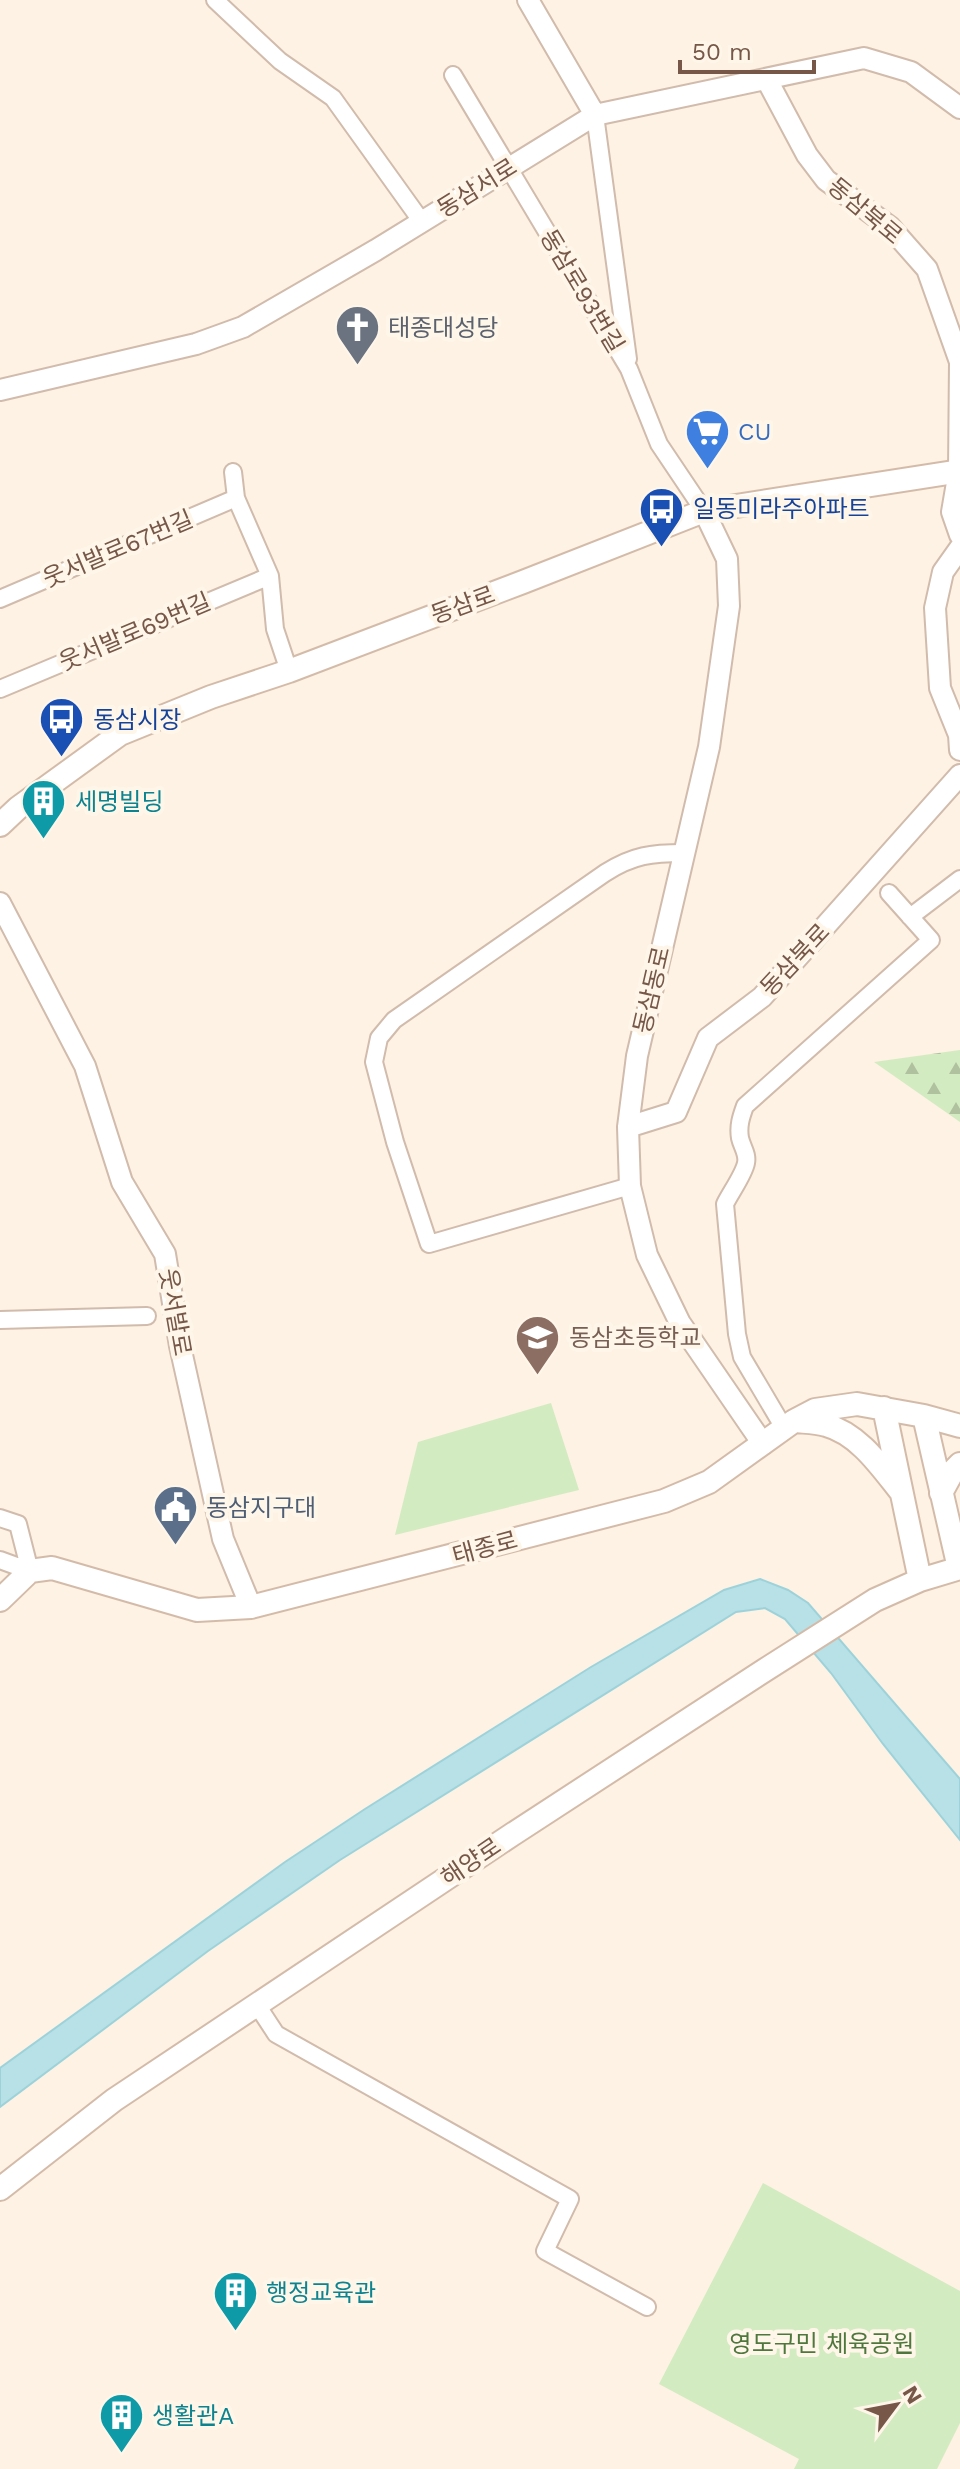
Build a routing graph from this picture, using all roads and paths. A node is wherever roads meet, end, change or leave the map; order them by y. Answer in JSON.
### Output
{"nodes":[{"id":1,"x":215,"y":0,"type":"edge"},
{"id":2,"x":528,"y":0,"type":"edge"},
{"id":3,"x":453,"y":75,"type":"dead end"},
{"id":4,"x":767,"y":80,"type":"junction"},
{"id":5,"x":960,"y":108,"type":"edge"},
{"id":6,"x":595,"y":115,"type":"junction"},
{"id":7,"x":508,"y":168,"type":"junction"},
{"id":8,"x":422,"y":222,"type":"junction"},
{"id":9,"x":629,"y":369,"type":"junction"},
{"id":10,"x":0,"y":390,"type":"edge"},
{"id":11,"x":960,"y":471,"type":"edge"},
{"id":12,"x":233,"y":472,"type":"dead end"},
{"id":13,"x":236,"y":498,"type":"junction"},
{"id":14,"x":704,"y":511,"type":"junction"},
{"id":15,"x":960,"y":535,"type":"edge"},
{"id":16,"x":960,"y":548,"type":"edge"},
{"id":17,"x":270,"y":576,"type":"junction"},
{"id":18,"x":0,"y":599,"type":"edge"},
{"id":19,"x":289,"y":671,"type":"junction"},
{"id":20,"x":0,"y":689,"type":"edge"},
{"id":21,"x":960,"y":750,"type":"edge"},
{"id":22,"x":960,"y":775,"type":"edge"},
{"id":23,"x":4,"y":815,"type":"edge"},
{"id":24,"x":684,"y":853,"type":"junction"},
{"id":25,"x":960,"y":879,"type":"edge"},
{"id":26,"x":889,"y":893,"type":"dead end"},
{"id":27,"x":0,"y":903,"type":"edge"},
{"id":28,"x":910,"y":917,"type":"junction"},
{"id":29,"x":628,"y":1127,"type":"junction"},
{"id":30,"x":630,"y":1186,"type":"junction"},
{"id":31,"x":147,"y":1316,"type":"dead end"},
{"id":32,"x":0,"y":1320,"type":"edge"},
{"id":33,"x":884,"y":1408,"type":"junction"},
{"id":34,"x":924,"y":1416,"type":"junction"},
{"id":35,"x":789,"y":1424,"type":"junction"},
{"id":36,"x":960,"y":1426,"type":"edge"},
{"id":37,"x":763,"y":1444,"type":"junction"},
{"id":38,"x":960,"y":1464,"type":"edge"},
{"id":39,"x":941,"y":1493,"type":"junction"},
{"id":40,"x":903,"y":1494,"type":"junction"},
{"id":41,"x":0,"y":1518,"type":"edge"},
{"id":42,"x":0,"y":1560,"type":"edge"},
{"id":43,"x":960,"y":1568,"type":"edge"},
{"id":44,"x":30,"y":1571,"type":"junction"},
{"id":45,"x":920,"y":1580,"type":"junction"},
{"id":46,"x":0,"y":1600,"type":"edge"},
{"id":47,"x":251,"y":1607,"type":"junction"},
{"id":48,"x":257,"y":2005,"type":"junction"},
{"id":49,"x":0,"y":2189,"type":"edge"},
{"id":50,"x":647,"y":2307,"type":"dead end"}],
"edges":[{"from":1,"to":8,"type":"street"},
{"from":2,"to":6,"type":"street"},
{"from":3,"to":7,"type":"street","name":"동삼로93번길"},
{"from":4,"to":5,"type":"street","name":"동삼서로"},
{"from":4,"to":6,"type":"street","name":"동삼서로"},
{"from":4,"to":11,"type":"street","name":"동삼북로"},
{"from":6,"to":7,"type":"street","name":"동삼서로"},
{"from":6,"to":9,"type":"street"},
{"from":7,"to":8,"type":"street","name":"동삼서로"},
{"from":7,"to":9,"type":"street","name":"동삼로93번길"},
{"from":8,"to":10,"type":"street","name":"동삼서로"},
{"from":9,"to":14,"type":"street","name":"동삼로93번길"},
{"from":11,"to":14,"type":"main road","name":"동삼로"},
{"from":11,"to":15,"type":"street","name":"동삼북로"},
{"from":12,"to":13,"type":"street"},
{"from":13,"to":17,"type":"street"},
{"from":13,"to":18,"type":"street","name":"웃서발로67번길"},
{"from":14,"to":19,"type":"main road","name":"동삼로"},
{"from":14,"to":24,"type":"street","name":"동삼동로"},
{"from":16,"to":21,"type":"street"},
{"from":17,"to":19,"type":"street"},
{"from":17,"to":20,"type":"street","name":"웃서발로69번길"},
{"from":19,"to":23,"type":"main road","name":"동삼로"},
{"from":22,"to":29,"type":"street","name":"동삼북로"},
{"from":24,"to":29,"type":"street","name":"동삼동로"},
{"from":24,"to":30,"type":"street"},
{"from":25,"to":28,"type":"street"},
{"from":26,"to":28,"type":"street"},
{"from":27,"to":47,"type":"street","name":"웃서발로"},
{"from":28,"to":35,"type":"street"},
{"from":29,"to":30,"type":"street","name":"동삼동로"},
{"from":30,"to":37,"type":"street","name":"동삼동로"},
{"from":31,"to":32,"type":"street"},
{"from":33,"to":34,"type":"main road","name":"태종로"},
{"from":33,"to":35,"type":"main road","name":"태종로"},
{"from":33,"to":40,"type":"main road"},
{"from":34,"to":36,"type":"main road","name":"태종로"},
{"from":34,"to":39,"type":"main road"},
{"from":35,"to":37,"type":"main road","name":"태종로"},
{"from":35,"to":40,"type":"main road"},
{"from":37,"to":47,"type":"main road","name":"태종로"},
{"from":38,"to":39,"type":"main road"},
{"from":39,"to":43,"type":"main road"},
{"from":40,"to":45,"type":"main road"},
{"from":41,"to":44,"type":"street"},
{"from":42,"to":44,"type":"street"},
{"from":43,"to":45,"type":"main road","name":"해양로"},
{"from":44,"to":46,"type":"main road"},
{"from":44,"to":47,"type":"main road","name":"태종로"},
{"from":45,"to":48,"type":"main road","name":"해양로"},
{"from":48,"to":49,"type":"main road","name":"해양로"},
{"from":48,"to":50,"type":"street"}]}
